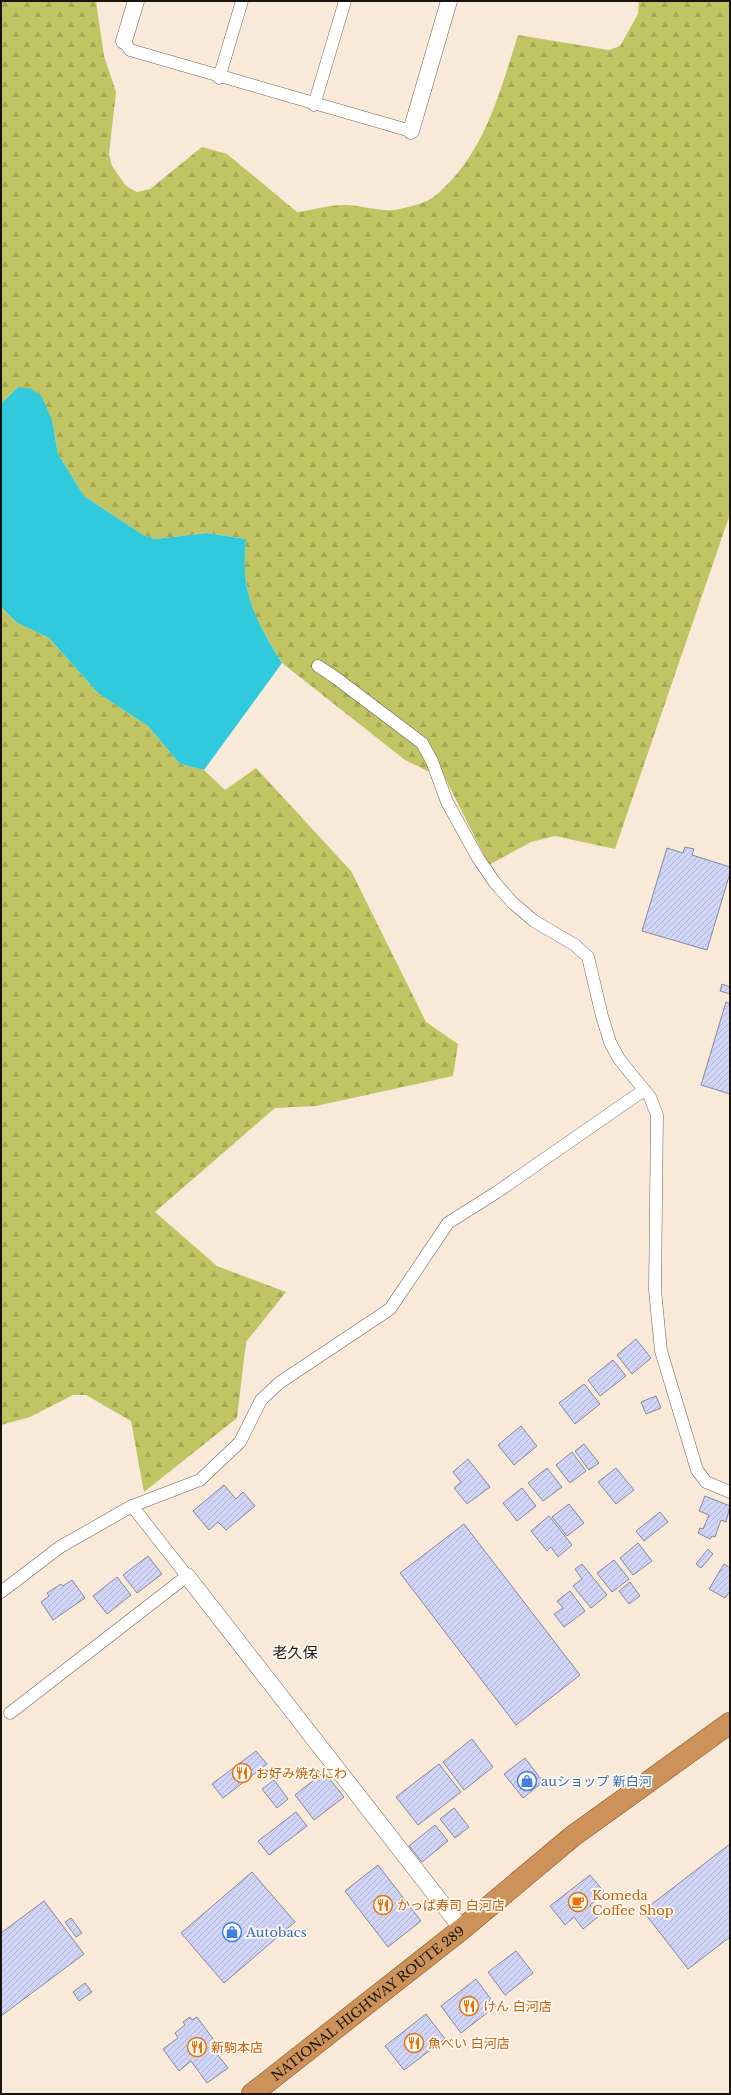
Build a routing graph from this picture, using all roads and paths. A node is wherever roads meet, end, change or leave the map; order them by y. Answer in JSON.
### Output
{"nodes":[{"id":1,"x":136,"y":1,"type":"edge"},
{"id":2,"x":242,"y":1,"type":"edge"},
{"id":3,"x":345,"y":1,"type":"edge"},
{"id":4,"x":449,"y":1,"type":"edge"},
{"id":5,"x":124,"y":41,"type":"joint"},
{"id":6,"x":219,"y":78,"type":"junction"},
{"id":7,"x":314,"y":104,"type":"junction"},
{"id":8,"x":411,"y":131,"type":"joint"},
{"id":9,"x":318,"y":666,"type":"dead end"},
{"id":10,"x":644,"y":1090,"type":"junction"},
{"id":11,"x":730,"y":1492,"type":"edge"},
{"id":12,"x":132,"y":1506,"type":"junction"},
{"id":13,"x":187,"y":1576,"type":"junction"},
{"id":14,"x":1,"y":1592,"type":"edge"},
{"id":15,"x":10,"y":1713,"type":"dead end"},
{"id":16,"x":730,"y":1723,"type":"edge"},
{"id":17,"x":462,"y":1929,"type":"junction"},
{"id":18,"x":252,"y":2094,"type":"edge"}],
"edges":[{"from":1,"to":5,"type":"street"},
{"from":2,"to":6,"type":"street"},
{"from":3,"to":7,"type":"street"},
{"from":4,"to":8,"type":"street"},
{"from":5,"to":6,"type":"street"},
{"from":6,"to":7,"type":"street"},
{"from":7,"to":8,"type":"street"},
{"from":9,"to":10,"type":"street"},
{"from":10,"to":11,"type":"street"},
{"from":10,"to":12,"type":"street"},
{"from":12,"to":13,"type":"street"},
{"from":12,"to":14,"type":"street"},
{"from":13,"to":15,"type":"street"},
{"from":13,"to":17,"type":"street"},
{"from":16,"to":17,"type":"highway","name":"NATIONAL HIGHWAY ROUTE 289"},
{"from":17,"to":18,"type":"highway","name":"NATIONAL HIGHWAY ROUTE 289"}]}
